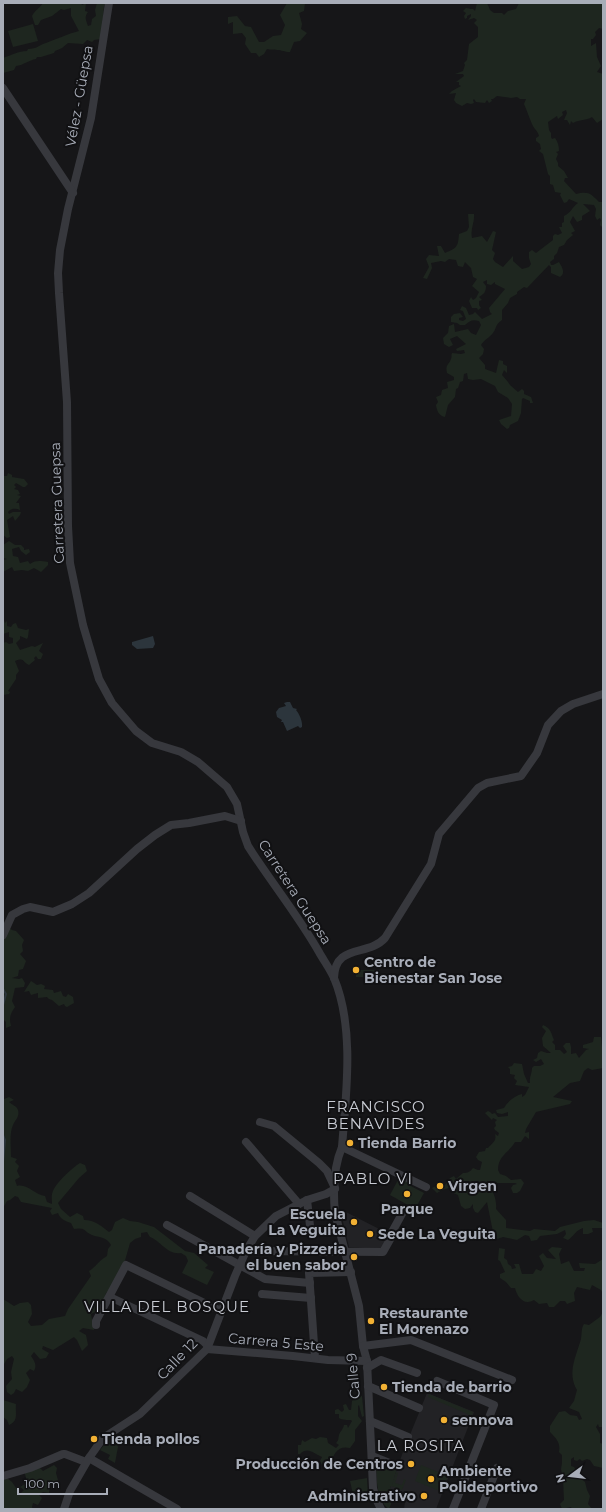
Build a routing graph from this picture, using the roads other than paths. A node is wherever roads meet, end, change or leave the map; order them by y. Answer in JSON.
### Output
{"nodes":[{"id":1,"x":109,"y":3,"type":"edge"},
{"id":2,"x":3,"y":88,"type":"edge"},
{"id":3,"x":73,"y":193,"type":"junction"},
{"id":4,"x":603,"y":694,"type":"edge"},
{"id":5,"x":241,"y":820,"type":"junction"},
{"id":6,"x":3,"y":934,"type":"edge"},
{"id":7,"x":334,"y":978,"type":"junction"},
{"id":8,"x":260,"y":1122,"type":"dead end"},
{"id":9,"x":246,"y":1142,"type":"dead end"},
{"id":10,"x":342,"y":1147,"type":"junction"},
{"id":11,"x":426,"y":1187,"type":"dead end"},
{"id":12,"x":335,"y":1189,"type":"junction"},
{"id":13,"x":190,"y":1196,"type":"dead end"},
{"id":14,"x":303,"y":1202,"type":"junction"},
{"id":15,"x":403,"y":1212,"type":"dead end"},
{"id":16,"x":167,"y":1225,"type":"dead end"},
{"id":17,"x":311,"y":1234,"type":"dead end"},
{"id":18,"x":256,"y":1236,"type":"junction"},
{"id":19,"x":246,"y":1251,"type":"junction"},
{"id":20,"x":345,"y":1252,"type":"junction"},
{"id":21,"x":240,"y":1264,"type":"junction"},
{"id":22,"x":351,"y":1272,"type":"junction"},
{"id":23,"x":310,"y":1283,"type":"junction"},
{"id":24,"x":262,"y":1294,"type":"dead end"},
{"id":25,"x":110,"y":1297,"type":"junction"},
{"id":26,"x":311,"y":1298,"type":"junction"},
{"id":27,"x":221,"y":1311,"type":"junction"},
{"id":28,"x":96,"y":1325,"type":"dead end"},
{"id":29,"x":363,"y":1346,"type":"junction"},
{"id":30,"x":207,"y":1348,"type":"junction"},
{"id":31,"x":315,"y":1358,"type":"junction"},
{"id":32,"x":367,"y":1364,"type":"junction"},
{"id":33,"x":417,"y":1373,"type":"dead end"},
{"id":34,"x":512,"y":1380,"type":"dead end"},
{"id":35,"x":437,"y":1381,"type":"dead end"},
{"id":36,"x":368,"y":1386,"type":"junction"},
{"id":37,"x":419,"y":1408,"type":"dead end"},
{"id":38,"x":370,"y":1421,"type":"junction"},
{"id":39,"x":408,"y":1437,"type":"dead end"},
{"id":40,"x":372,"y":1456,"type":"junction"},
{"id":41,"x":88,"y":1460,"type":"junction"},
{"id":42,"x":397,"y":1466,"type":"dead end"},
{"id":43,"x":497,"y":1468,"type":"dead end"},
{"id":44,"x":3,"y":1476,"type":"edge"},
{"id":45,"x":64,"y":1509,"type":"edge"},
{"id":46,"x":177,"y":1509,"type":"edge"},
{"id":47,"x":381,"y":1509,"type":"edge"},
{"id":48,"x":452,"y":1509,"type":"edge"},
{"id":49,"x":481,"y":1509,"type":"edge"}],
"edges":[{"from":1,"to":3,"type":"street","name":"Vélez - Güepsa"},
{"from":2,"to":3,"type":"street"},
{"from":3,"to":5,"type":"street","name":"Carretera Guepsa"},
{"from":4,"to":7,"type":"street"},
{"from":5,"to":6,"type":"street"},
{"from":5,"to":7,"type":"street","name":"Carretera Guepsa"},
{"from":7,"to":10,"type":"street","name":"Carretera Guepsa"},
{"from":8,"to":12,"type":"street"},
{"from":9,"to":14,"type":"street"},
{"from":10,"to":11,"type":"street"},
{"from":10,"to":12,"type":"street"},
{"from":12,"to":14,"type":"street","name":"Calle 12"},
{"from":12,"to":20,"type":"street","name":"Calle 9"},
{"from":13,"to":18,"type":"street"},
{"from":14,"to":17,"type":"street"},
{"from":14,"to":18,"type":"street","name":"Calle 12"},
{"from":15,"to":20,"type":"street"},
{"from":16,"to":21,"type":"street"},
{"from":18,"to":19,"type":"street","name":"Calle 12"},
{"from":19,"to":20,"type":"street"},
{"from":19,"to":21,"type":"street","name":"Calle 12"},
{"from":20,"to":22,"type":"street","name":"Calle 9"},
{"from":21,"to":23,"type":"street"},
{"from":21,"to":27,"type":"street","name":"Calle 12"},
{"from":22,"to":23,"type":"street"},
{"from":22,"to":29,"type":"street","name":"Calle 9"},
{"from":23,"to":26,"type":"street"},
{"from":24,"to":26,"type":"street"},
{"from":25,"to":27,"type":"street"},
{"from":25,"to":28,"type":"street"},
{"from":25,"to":30,"type":"street","name":"Carrera 5 Este"},
{"from":26,"to":31,"type":"street"},
{"from":27,"to":30,"type":"street","name":"Calle 12"},
{"from":29,"to":32,"type":"street","name":"Calle 9"},
{"from":29,"to":34,"type":"street"},
{"from":30,"to":31,"type":"street","name":"Carrera 5 Este"},
{"from":30,"to":41,"type":"street","name":"Calle 12"},
{"from":31,"to":32,"type":"street","name":"Carrera 5 Este"},
{"from":32,"to":33,"type":"street"},
{"from":32,"to":36,"type":"street","name":"Calle 9"},
{"from":35,"to":48,"type":"street"},
{"from":36,"to":37,"type":"street"},
{"from":36,"to":38,"type":"street","name":"Calle 9"},
{"from":38,"to":39,"type":"street"},
{"from":38,"to":40,"type":"street","name":"Calle 9"},
{"from":40,"to":42,"type":"street"},
{"from":40,"to":47,"type":"street","name":"Calle 9"},
{"from":41,"to":44,"type":"street"},
{"from":41,"to":45,"type":"street","name":"Calle 12"},
{"from":41,"to":46,"type":"street"},
{"from":43,"to":49,"type":"street"}]}
